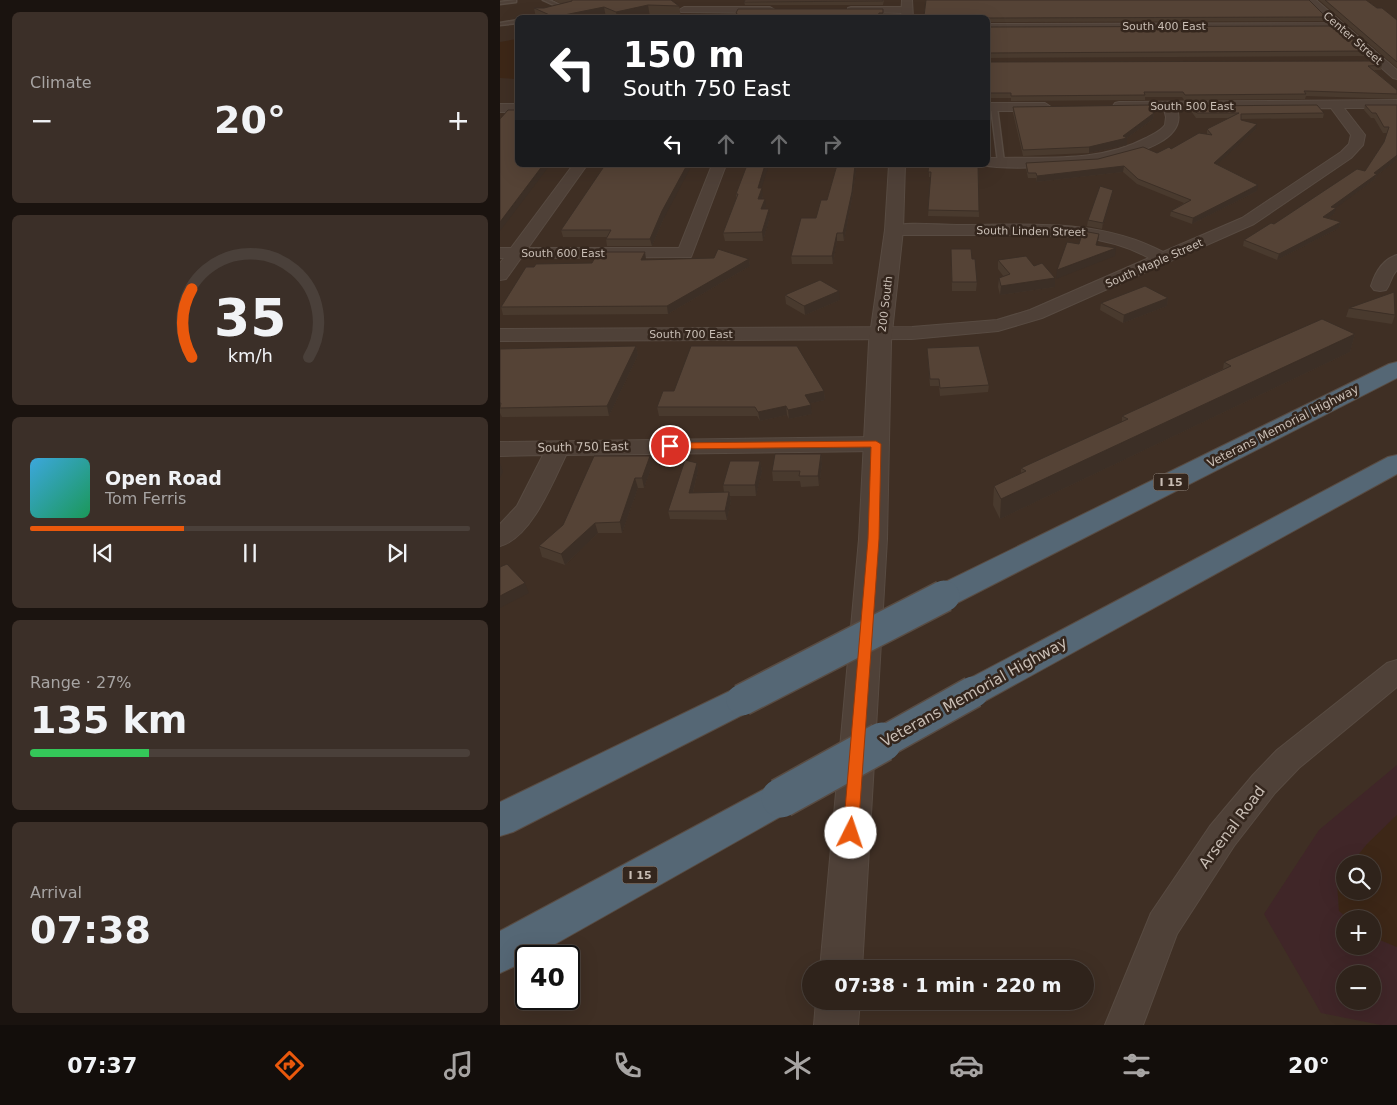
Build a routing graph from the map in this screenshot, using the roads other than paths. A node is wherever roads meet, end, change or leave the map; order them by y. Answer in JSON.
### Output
{"nodes":[{"id":1,"x":545,"y":0,"type":"edge"},
{"id":2,"x":727,"y":0,"type":"edge"},
{"id":3,"x":1310,"y":0,"type":"edge"},
{"id":4,"x":514,"y":1,"type":"edge"},
{"id":5,"x":500,"y":3,"type":"edge"},
{"id":6,"x":907,"y":9,"type":"edge"},
{"id":7,"x":684,"y":10,"type":"dead end"},
{"id":8,"x":778,"y":10,"type":"edge"},
{"id":9,"x":844,"y":10,"type":"edge"},
{"id":10,"x":563,"y":12,"type":"edge"},
{"id":11,"x":718,"y":14,"type":"edge"},
{"id":12,"x":515,"y":22,"type":"edge"},
{"id":13,"x":500,"y":24,"type":"edge"},
{"id":14,"x":1340,"y":26,"type":"junction"},
{"id":15,"x":990,"y":27,"type":"edge"},
{"id":16,"x":1360,"y":61,"type":"edge"},
{"id":17,"x":1380,"y":61,"type":"junction"},
{"id":18,"x":1397,"y":76,"type":"edge"},
{"id":19,"x":1334,"y":104,"type":"junction"},
{"id":20,"x":1397,"y":104,"type":"edge"},
{"id":21,"x":1111,"y":106,"type":"edge"},
{"id":22,"x":1169,"y":106,"type":"junction"},
{"id":23,"x":991,"y":107,"type":"edge"},
{"id":24,"x":1062,"y":107,"type":"edge"},
{"id":25,"x":500,"y":108,"type":"edge"},
{"id":26,"x":515,"y":108,"type":"edge"},
{"id":27,"x":994,"y":162,"type":"edge"},
{"id":28,"x":578,"y":167,"type":"edge"},
{"id":29,"x":718,"y":167,"type":"edge"},
{"id":30,"x":898,"y":167,"type":"edge"},
{"id":31,"x":894,"y":230,"type":"junction"},
{"id":32,"x":508,"y":253,"type":"edge"},
{"id":33,"x":1162,"y":259,"type":"junction"},
{"id":34,"x":1397,"y":260,"type":"edge"},
{"id":35,"x":500,"y":275,"type":"edge"},
{"id":36,"x":1380,"y":286,"type":"dead end"},
{"id":37,"x":882,"y":334,"type":"junction"},
{"id":38,"x":500,"y":335,"type":"edge"},
{"id":39,"x":1397,"y":369,"type":"edge"},
{"id":40,"x":876,"y":444,"type":"junction"},
{"id":41,"x":500,"y":448,"type":"edge"},
{"id":42,"x":558,"y":448,"type":"junction"},
{"id":43,"x":1397,"y":463,"type":"edge"},
{"id":44,"x":500,"y":538,"type":"edge"},
{"id":45,"x":1397,"y":671,"type":"edge"},
{"id":46,"x":500,"y":820,"type":"edge"},
{"id":47,"x":500,"y":953,"type":"edge"},
{"id":48,"x":841,"y":960,"type":"edge"},
{"id":49,"x":837,"y":1010,"type":"edge"},
{"id":50,"x":836,"y":1025,"type":"edge"},
{"id":51,"x":1124,"y":1025,"type":"edge"}],
"edges":[{"from":1,"to":10,"type":"lane"},
{"from":2,"to":11,"type":"street"},
{"from":3,"to":14,"type":"street","name":"Center Street"},
{"from":4,"to":5,"type":"lane"},
{"from":6,"to":9,"type":"street"},
{"from":7,"to":11,"type":"street"},
{"from":8,"to":11,"type":"street"},
{"from":12,"to":13,"type":"lane"},
{"from":14,"to":15,"type":"street","name":"South 400 East"},
{"from":14,"to":17,"type":"street","name":"Center Street"},
{"from":16,"to":17,"type":"street"},
{"from":17,"to":18,"type":"street","name":"Center Street"},
{"from":19,"to":20,"type":"street","name":"South 500 East"},
{"from":19,"to":22,"type":"street","name":"South 500 East"},
{"from":19,"to":33,"type":"street","name":"South Maple Street"},
{"from":21,"to":22,"type":"street","name":"South 500 East"},
{"from":22,"to":27,"type":"street"},
{"from":23,"to":24,"type":"street"},
{"from":23,"to":27,"type":"lane"},
{"from":25,"to":26,"type":"street"},
{"from":28,"to":32,"type":"street"},
{"from":29,"to":32,"type":"street","name":"South 600 East"},
{"from":30,"to":31,"type":"street","name":"200 South"},
{"from":31,"to":33,"type":"street","name":"South Linden Street"},
{"from":31,"to":37,"type":"street","name":"200 South"},
{"from":32,"to":35,"type":"street"},
{"from":33,"to":37,"type":"street","name":"South Maple Street"},
{"from":34,"to":36,"type":"street"},
{"from":37,"to":38,"type":"street","name":"South 700 East"},
{"from":37,"to":40,"type":"street","name":"200 South"},
{"from":39,"to":46,"type":"highway","name":"Veterans Memorial Highway","number":"I 15","bridge":true},
{"from":40,"to":42,"type":"street","name":"South 750 East"},
{"from":40,"to":48,"type":"street","name":"200 South"},
{"from":41,"to":42,"type":"street","name":"South 750 East"},
{"from":42,"to":44,"type":"street"},
{"from":43,"to":47,"type":"highway","name":"Veterans Memorial Highway","number":"I 15","bridge":true},
{"from":45,"to":51,"type":"street","name":"Arsenal Road"},
{"from":49,"to":50,"type":"street"}]}
